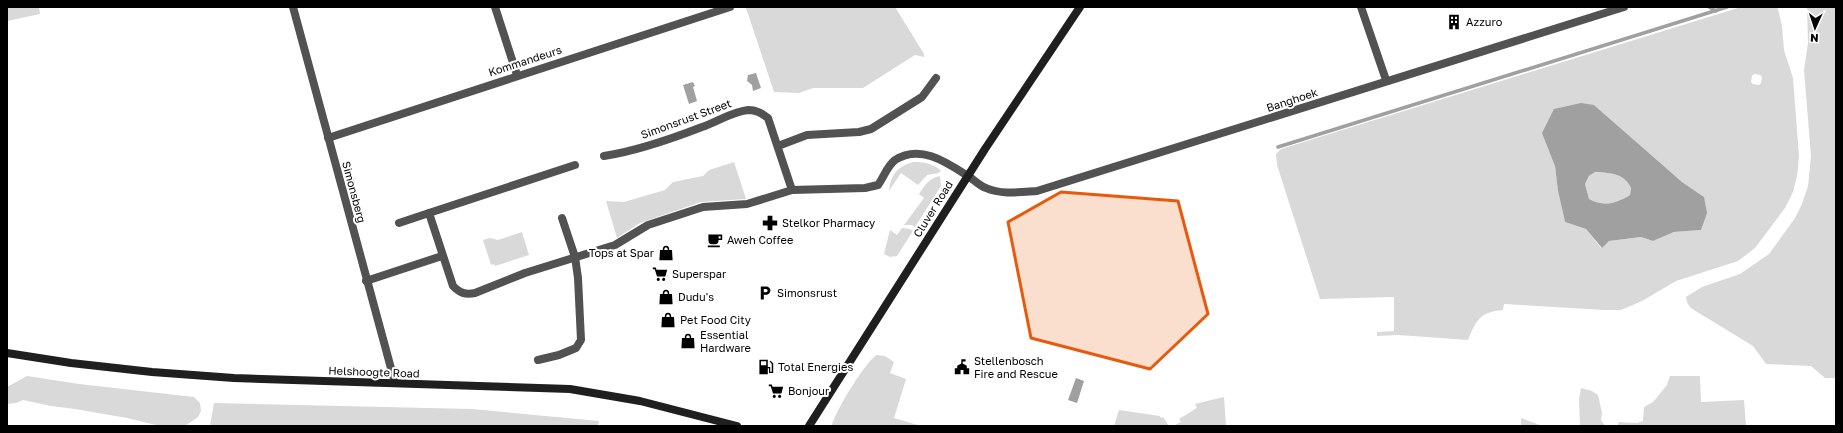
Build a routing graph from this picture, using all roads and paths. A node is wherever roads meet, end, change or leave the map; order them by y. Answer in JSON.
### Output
{"nodes":[{"id":1,"x":293,"y":7,"type":"edge"},
{"id":2,"x":495,"y":7,"type":"edge"},
{"id":3,"x":730,"y":7,"type":"edge"},
{"id":4,"x":1080,"y":7,"type":"edge"},
{"id":5,"x":1361,"y":7,"type":"edge"},
{"id":6,"x":1624,"y":7,"type":"edge"},
{"id":7,"x":517,"y":75,"type":"junction"},
{"id":8,"x":936,"y":78,"type":"dead end"},
{"id":9,"x":1386,"y":80,"type":"junction"},
{"id":10,"x":328,"y":138,"type":"junction"},
{"id":11,"x":778,"y":146,"type":"junction"},
{"id":12,"x":604,"y":156,"type":"dead end"},
{"id":13,"x":575,"y":165,"type":"dead end"},
{"id":14,"x":968,"y":176,"type":"junction"},
{"id":15,"x":792,"y":190,"type":"junction"},
{"id":16,"x":429,"y":213,"type":"junction"},
{"id":17,"x":562,"y":218,"type":"dead end"},
{"id":18,"x":399,"y":223,"type":"dead end"},
{"id":19,"x":442,"y":256,"type":"junction"},
{"id":20,"x":575,"y":257,"type":"junction"},
{"id":21,"x":366,"y":281,"type":"junction"},
{"id":22,"x":7,"y":353,"type":"edge"},
{"id":23,"x":538,"y":360,"type":"dead end"},
{"id":24,"x":395,"y":383,"type":"junction"},
{"id":25,"x":737,"y":426,"type":"edge"},
{"id":26,"x":809,"y":426,"type":"edge"}],
"edges":[{"from":1,"to":10,"type":"street","name":"Simonsberg"},
{"from":2,"to":7,"type":"street"},
{"from":3,"to":7,"type":"street","name":"Kommandeurs"},
{"from":4,"to":14,"type":"main road","name":"Cluver Road"},
{"from":5,"to":9,"type":"street"},
{"from":6,"to":9,"type":"street","name":"Banghoek"},
{"from":7,"to":10,"type":"street","name":"Kommandeurs"},
{"from":8,"to":11,"type":"street"},
{"from":9,"to":14,"type":"street","name":"Banghoek"},
{"from":10,"to":21,"type":"street","name":"Simonsberg"},
{"from":11,"to":12,"type":"street","name":"Simonsrust Street"},
{"from":11,"to":15,"type":"street","name":"Simonsrust Street"},
{"from":13,"to":16,"type":"street"},
{"from":14,"to":15,"type":"street"},
{"from":14,"to":26,"type":"main road","name":"Cluver Road"},
{"from":15,"to":20,"type":"street"},
{"from":16,"to":18,"type":"street"},
{"from":16,"to":19,"type":"street"},
{"from":17,"to":20,"type":"street"},
{"from":19,"to":20,"type":"street"},
{"from":19,"to":21,"type":"street"},
{"from":20,"to":23,"type":"street"},
{"from":21,"to":24,"type":"street","name":"Simonsberg"},
{"from":22,"to":24,"type":"main road","name":"Helshoogte Road"},
{"from":24,"to":25,"type":"main road","name":"Helshoogte Road"}]}
